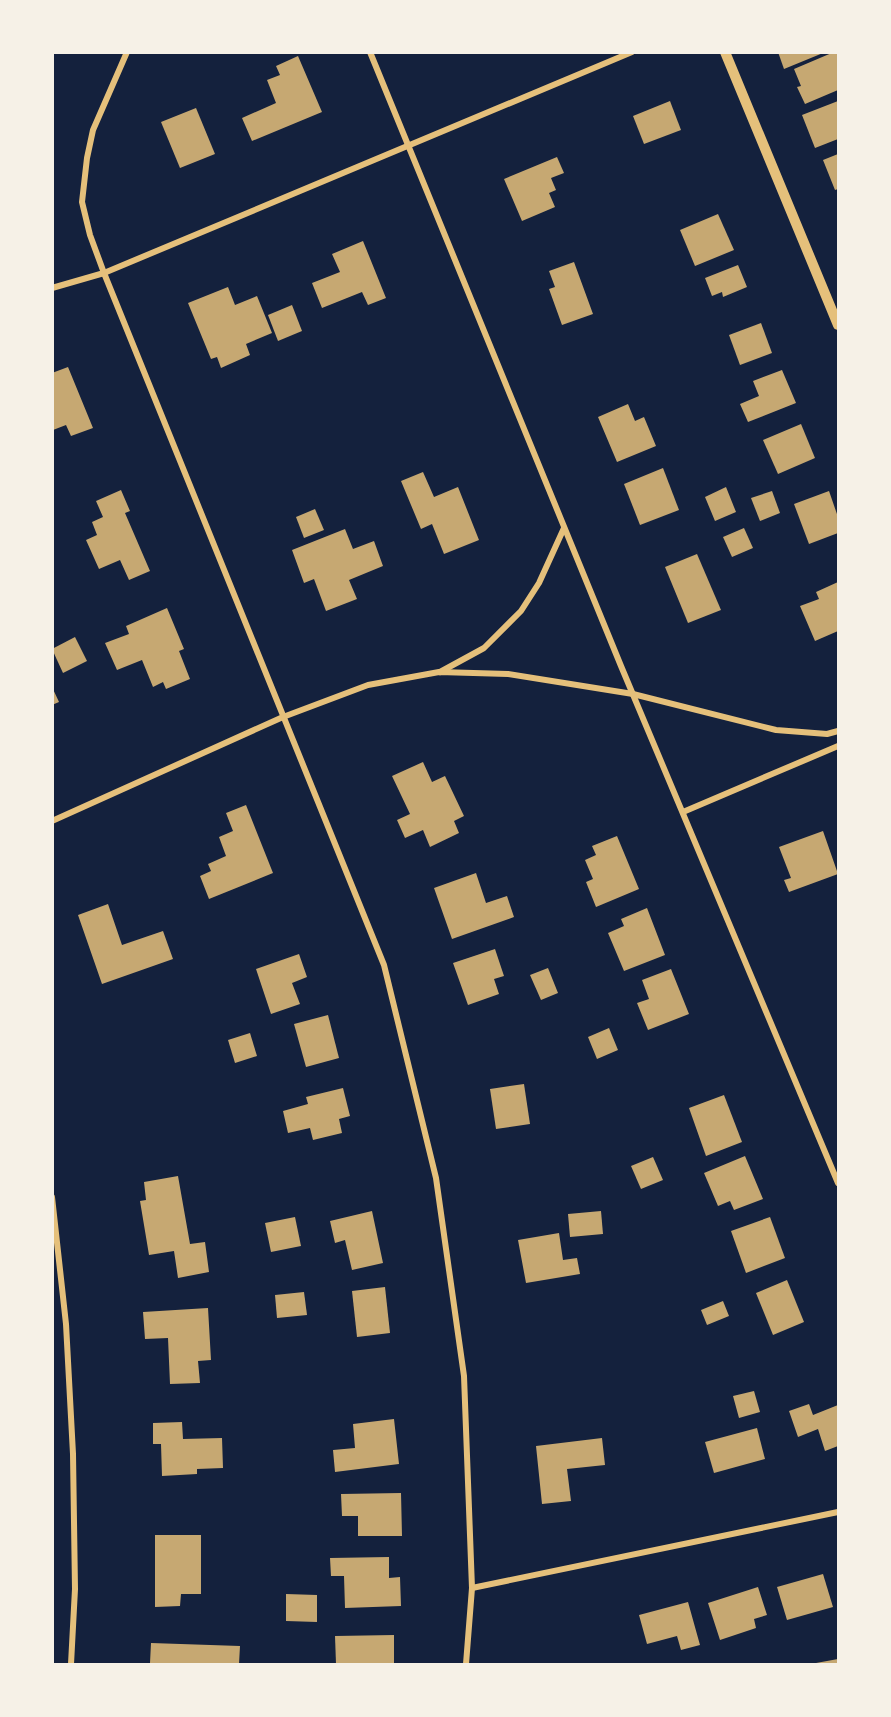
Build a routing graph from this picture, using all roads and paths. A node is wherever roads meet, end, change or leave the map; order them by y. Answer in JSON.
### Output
{"nodes":[{"id":1,"x":127,"y":52,"type":"edge"},
{"id":2,"x":370,"y":52,"type":"edge"},
{"id":3,"x":632,"y":52,"type":"edge"},
{"id":4,"x":725,"y":52,"type":"edge"},
{"id":5,"x":410,"y":146,"type":"junction"},
{"id":6,"x":104,"y":273,"type":"junction"},
{"id":7,"x":52,"y":288,"type":"edge"},
{"id":8,"x":838,"y":325,"type":"edge"},
{"id":9,"x":564,"y":527,"type":"junction"},
{"id":10,"x":439,"y":672,"type":"junction"},
{"id":11,"x":633,"y":694,"type":"junction"},
{"id":12,"x":283,"y":717,"type":"junction"},
{"id":13,"x":838,"y":731,"type":"edge"},
{"id":14,"x":838,"y":746,"type":"edge"},
{"id":15,"x":682,"y":812,"type":"junction"},
{"id":16,"x":52,"y":821,"type":"edge"},
{"id":17,"x":838,"y":1183,"type":"edge"},
{"id":18,"x":52,"y":1197,"type":"edge"},
{"id":19,"x":838,"y":1512,"type":"edge"},
{"id":20,"x":472,"y":1588,"type":"junction"},
{"id":21,"x":72,"y":1665,"type":"edge"},
{"id":22,"x":466,"y":1665,"type":"edge"}],
"edges":[{"from":1,"to":6,"type":"street"},
{"from":2,"to":5,"type":"street"},
{"from":3,"to":5,"type":"street"},
{"from":4,"to":8,"type":"street"},
{"from":5,"to":6,"type":"street"},
{"from":5,"to":9,"type":"street"},
{"from":6,"to":7,"type":"street"},
{"from":6,"to":12,"type":"street"},
{"from":9,"to":10,"type":"street"},
{"from":9,"to":11,"type":"street"},
{"from":10,"to":11,"type":"street"},
{"from":10,"to":12,"type":"street"},
{"from":11,"to":13,"type":"street"},
{"from":11,"to":15,"type":"street"},
{"from":12,"to":16,"type":"street"},
{"from":12,"to":20,"type":"street"},
{"from":14,"to":15,"type":"street"},
{"from":15,"to":17,"type":"street"},
{"from":18,"to":21,"type":"street"},
{"from":19,"to":20,"type":"street"},
{"from":20,"to":22,"type":"street"}]}
